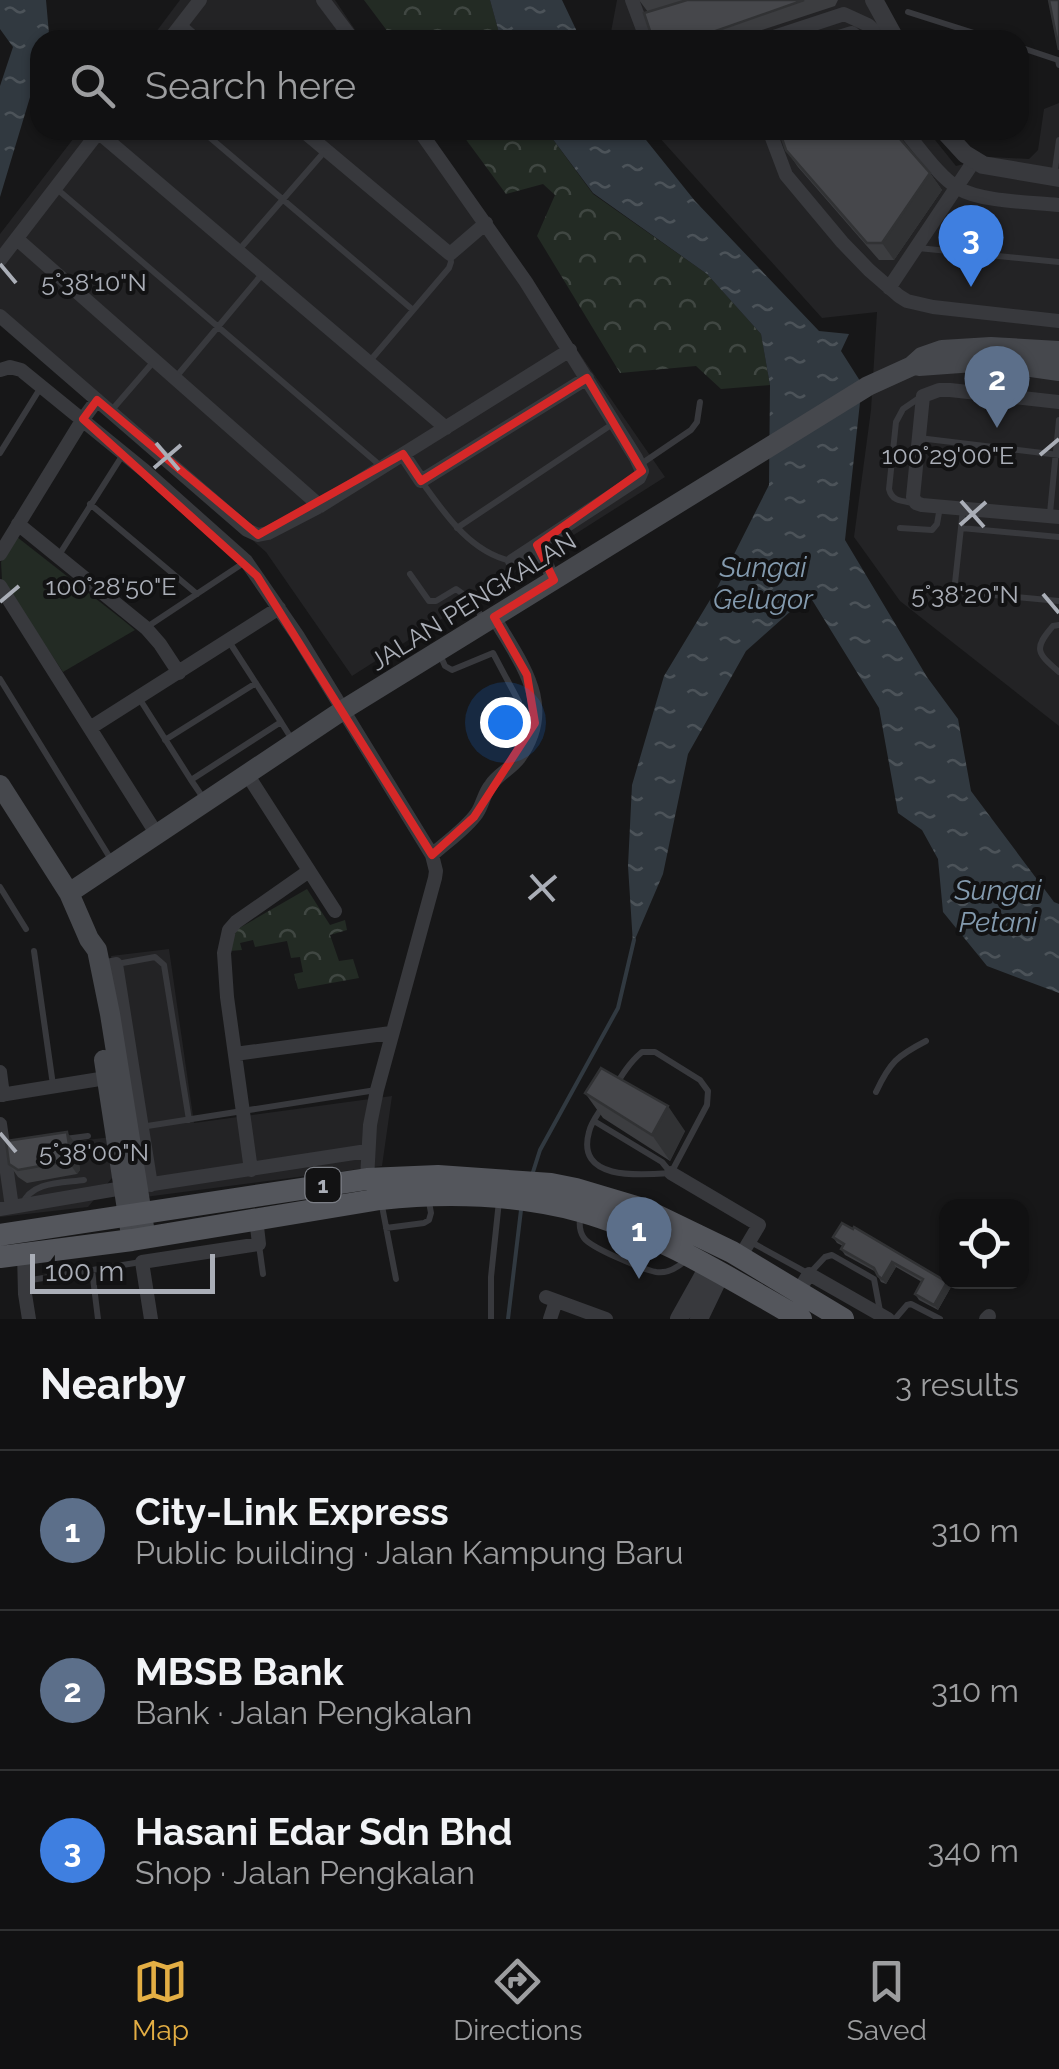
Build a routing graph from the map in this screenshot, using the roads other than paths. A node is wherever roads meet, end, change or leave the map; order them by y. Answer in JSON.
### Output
{"nodes":[{"id":1,"x":200,"y":0,"type":"edge"},
{"id":2,"x":323,"y":0,"type":"edge"},
{"id":3,"x":632,"y":0,"type":"edge"},
{"id":4,"x":852,"y":0,"type":"edge"},
{"id":5,"x":874,"y":0,"type":"edge"},
{"id":6,"x":908,"y":12,"type":"dead end"},
{"id":7,"x":844,"y":14,"type":"junction"},
{"id":8,"x":180,"y":26,"type":"junction"},
{"id":9,"x":177,"y":30,"type":"edge"},
{"id":10,"x":185,"y":30,"type":"edge"},
{"id":11,"x":346,"y":30,"type":"edge"},
{"id":12,"x":643,"y":30,"type":"edge"},
{"id":13,"x":795,"y":30,"type":"edge"},
{"id":14,"x":874,"y":30,"type":"edge"},
{"id":15,"x":890,"y":30,"type":"edge"},
{"id":16,"x":965,"y":30,"type":"edge"},
{"id":17,"x":1029,"y":51,"type":"edge"},
{"id":18,"x":1059,"y":65,"type":"edge"},
{"id":19,"x":92,"y":140,"type":"edge"},
{"id":20,"x":109,"y":140,"type":"edge"},
{"id":21,"x":213,"y":140,"type":"edge"},
{"id":22,"x":314,"y":140,"type":"edge"},
{"id":23,"x":427,"y":140,"type":"edge"},
{"id":24,"x":773,"y":140,"type":"edge"},
{"id":25,"x":913,"y":140,"type":"edge"},
{"id":26,"x":953,"y":140,"type":"edge"},
{"id":27,"x":1059,"y":140,"type":"edge"},
{"id":28,"x":326,"y":150,"type":"junction"},
{"id":29,"x":974,"y":161,"type":"junction"},
{"id":30,"x":1056,"y":178,"type":"edge"},
{"id":31,"x":56,"y":188,"type":"junction"},
{"id":32,"x":956,"y":188,"type":"junction"},
{"id":33,"x":284,"y":200,"type":"junction"},
{"id":34,"x":1059,"y":205,"type":"edge"},
{"id":35,"x":486,"y":223,"type":"junction"},
{"id":36,"x":17,"y":239,"type":"junction"},
{"id":37,"x":916,"y":248,"type":"junction"},
{"id":38,"x":238,"y":251,"type":"junction"},
{"id":39,"x":450,"y":254,"type":"junction"},
{"id":40,"x":0,"y":260,"type":"edge"},
{"id":41,"x":1059,"y":262,"type":"edge"},
{"id":42,"x":264,"y":273,"type":"junction"},
{"id":43,"x":889,"y":288,"type":"junction"},
{"id":44,"x":413,"y":310,"type":"junction"},
{"id":45,"x":0,"y":316,"type":"edge"},
{"id":46,"x":1059,"y":321,"type":"edge"},
{"id":47,"x":218,"y":325,"type":"junction"},
{"id":48,"x":570,"y":350,"type":"junction"},
{"id":49,"x":1059,"y":351,"type":"edge"},
{"id":50,"x":155,"y":360,"type":"junction"},
{"id":51,"x":369,"y":362,"type":"junction"},
{"id":52,"x":912,"y":366,"type":"junction"},
{"id":53,"x":0,"y":370,"type":"edge"},
{"id":54,"x":1059,"y":371,"type":"edge"},
{"id":55,"x":175,"y":378,"type":"junction"},
{"id":56,"x":587,"y":378,"type":"junction"},
{"id":57,"x":42,"y":386,"type":"junction"},
{"id":58,"x":923,"y":396,"type":"junction"},
{"id":59,"x":97,"y":400,"type":"junction"},
{"id":60,"x":700,"y":402,"type":"dead end"},
{"id":61,"x":1059,"y":402,"type":"edge"},
{"id":62,"x":111,"y":412,"type":"junction"},
{"id":63,"x":82,"y":418,"type":"junction"},
{"id":64,"x":1059,"y":420,"type":"edge"},
{"id":65,"x":615,"y":423,"type":"junction"},
{"id":66,"x":446,"y":428,"type":"junction"},
{"id":67,"x":918,"y":438,"type":"junction"},
{"id":68,"x":0,"y":453,"type":"edge"},
{"id":69,"x":124,"y":454,"type":"junction"},
{"id":70,"x":403,"y":454,"type":"junction"},
{"id":71,"x":1058,"y":454,"type":"edge"},
{"id":72,"x":640,"y":464,"type":"junction"},
{"id":73,"x":382,"y":467,"type":"junction"},
{"id":74,"x":421,"y":481,"type":"junction"},
{"id":75,"x":916,"y":503,"type":"junction"},
{"id":76,"x":90,"y":504,"type":"junction"},
{"id":77,"x":320,"y":506,"type":"junction"},
{"id":78,"x":940,"y":506,"type":"junction"},
{"id":79,"x":963,"y":508,"type":"junction"},
{"id":80,"x":1054,"y":517,"type":"edge"},
{"id":81,"x":18,"y":524,"type":"junction"},
{"id":82,"x":457,"y":528,"type":"junction"},
{"id":83,"x":900,"y":528,"type":"dead end"},
{"id":84,"x":960,"y":528,"type":"junction"},
{"id":85,"x":1059,"y":537,"type":"edge"},
{"id":86,"x":537,"y":545,"type":"junction"},
{"id":87,"x":0,"y":554,"type":"edge"},
{"id":88,"x":58,"y":556,"type":"junction"},
{"id":89,"x":246,"y":561,"type":"junction"},
{"id":90,"x":512,"y":562,"type":"joint"},
{"id":91,"x":410,"y":574,"type":"dead end"},
{"id":92,"x":554,"y":580,"type":"junction"},
{"id":93,"x":0,"y":586,"type":"edge"},
{"id":94,"x":196,"y":594,"type":"junction"},
{"id":95,"x":1059,"y":601,"type":"edge"},
{"id":96,"x":279,"y":608,"type":"junction"},
{"id":97,"x":490,"y":620,"type":"junction"},
{"id":98,"x":1059,"y":625,"type":"edge"},
{"id":99,"x":146,"y":628,"type":"junction"},
{"id":100,"x":228,"y":640,"type":"junction"},
{"id":101,"x":438,"y":652,"type":"junction"},
{"id":102,"x":1059,"y":672,"type":"edge"},
{"id":103,"x":179,"y":673,"type":"junction"},
{"id":104,"x":0,"y":679,"type":"edge"},
{"id":105,"x":256,"y":683,"type":"junction"},
{"id":106,"x":139,"y":698,"type":"junction"},
{"id":107,"x":519,"y":702,"type":"dead end"},
{"id":108,"x":342,"y":710,"type":"junction"},
{"id":109,"x":281,"y":722,"type":"junction"},
{"id":110,"x":90,"y":728,"type":"junction"},
{"id":111,"x":164,"y":740,"type":"junction"},
{"id":112,"x":294,"y":742,"type":"junction"},
{"id":113,"x":247,"y":774,"type":"junction"},
{"id":114,"x":191,"y":780,"type":"junction"},
{"id":115,"x":0,"y":784,"type":"edge"},
{"id":116,"x":206,"y":801,"type":"junction"},
{"id":117,"x":156,"y":834,"type":"junction"},
{"id":118,"x":432,"y":855,"type":"junction"},
{"id":119,"x":113,"y":863,"type":"junction"},
{"id":120,"x":309,"y":872,"type":"junction"},
{"id":121,"x":0,"y":887,"type":"edge"},
{"id":122,"x":70,"y":893,"type":"junction"},
{"id":123,"x":335,"y":911,"type":"dead end"},
{"id":124,"x":26,"y":929,"type":"dead end"},
{"id":125,"x":90,"y":940,"type":"junction"},
{"id":126,"x":34,"y":952,"type":"dead end"},
{"id":127,"x":109,"y":965,"type":"junction"},
{"id":128,"x":391,"y":1033,"type":"junction"},
{"id":129,"x":926,"y":1040,"type":"dead end"},
{"id":130,"x":235,"y":1054,"type":"junction"},
{"id":131,"x":0,"y":1072,"type":"edge"},
{"id":132,"x":106,"y":1078,"type":"junction"},
{"id":133,"x":53,"y":1086,"type":"junction"},
{"id":134,"x":377,"y":1090,"type":"junction"},
{"id":135,"x":876,"y":1092,"type":"dead end"},
{"id":136,"x":2,"y":1095,"type":"edge"},
{"id":137,"x":243,"y":1112,"type":"junction"},
{"id":138,"x":189,"y":1120,"type":"junction"},
{"id":139,"x":594,"y":1121,"type":"junction"},
{"id":140,"x":0,"y":1124,"type":"edge"},
{"id":141,"x":135,"y":1128,"type":"junction"},
{"id":142,"x":88,"y":1136,"type":"dead end"},
{"id":143,"x":54,"y":1141,"type":"edge"},
{"id":144,"x":20,"y":1146,"type":"edge"},
{"id":145,"x":2,"y":1149,"type":"edge"},
{"id":146,"x":368,"y":1151,"type":"junction"},
{"id":147,"x":251,"y":1170,"type":"junction"},
{"id":148,"x":672,"y":1173,"type":"junction"},
{"id":149,"x":367,"y":1178,"type":"junction"},
{"id":150,"x":84,"y":1180,"type":"dead end"},
{"id":151,"x":138,"y":1187,"type":"junction"},
{"id":152,"x":547,"y":1194,"type":"junction"},
{"id":153,"x":428,"y":1196,"type":"junction"},
{"id":154,"x":380,"y":1199,"type":"junction"},
{"id":155,"x":501,"y":1200,"type":"junction"},
{"id":156,"x":11,"y":1208,"type":"edge"},
{"id":157,"x":135,"y":1215,"type":"junction"},
{"id":158,"x":256,"y":1218,"type":"junction"},
{"id":159,"x":386,"y":1228,"type":"junction"},
{"id":160,"x":0,"y":1235,"type":"edge"},
{"id":161,"x":138,"y":1239,"type":"junction"},
{"id":162,"x":259,"y":1244,"type":"junction"},
{"id":163,"x":24,"y":1253,"type":"junction"},
{"id":164,"x":0,"y":1256,"type":"edge"},
{"id":165,"x":721,"y":1260,"type":"junction"},
{"id":166,"x":142,"y":1262,"type":"junction"},
{"id":167,"x":92,"y":1270,"type":"junction"},
{"id":168,"x":263,"y":1274,"type":"dead end"},
{"id":169,"x":396,"y":1279,"type":"dead end"},
{"id":170,"x":24,"y":1281,"type":"junction"},
{"id":171,"x":799,"y":1302,"type":"edge"},
{"id":172,"x":885,"y":1318,"type":"edge"},
{"id":173,"x":30,"y":1319,"type":"edge"},
{"id":174,"x":98,"y":1319,"type":"edge"},
{"id":175,"x":152,"y":1319,"type":"edge"},
{"id":176,"x":491,"y":1319,"type":"edge"},
{"id":177,"x":550,"y":1319,"type":"edge"},
{"id":178,"x":606,"y":1319,"type":"edge"},
{"id":179,"x":679,"y":1319,"type":"edge"},
{"id":180,"x":699,"y":1319,"type":"edge"},
{"id":181,"x":843,"y":1319,"type":"edge"},
{"id":182,"x":940,"y":1319,"type":"edge"}],
"edges":[{"from":1,"to":8,"type":"street"},
{"from":2,"to":11,"type":"street"},
{"from":3,"to":12,"type":"street"},
{"from":4,"to":7,"type":"street"},
{"from":5,"to":15,"type":"street"},
{"from":6,"to":16,"type":"lane"},
{"from":7,"to":13,"type":"street"},
{"from":7,"to":14,"type":"street"},
{"from":8,"to":9,"type":"street"},
{"from":8,"to":10,"type":"street"},
{"from":17,"to":18,"type":"lane"},
{"from":19,"to":31,"type":"street"},
{"from":20,"to":38,"type":"street"},
{"from":21,"to":33,"type":"lane"},
{"from":22,"to":28,"type":"street"},
{"from":23,"to":35,"type":"street"},
{"from":24,"to":43,"type":"street"},
{"from":25,"to":32,"type":"street"},
{"from":26,"to":29,"type":"street"},
{"from":27,"to":30,"type":"lane"},
{"from":28,"to":33,"type":"lane"},
{"from":28,"to":39,"type":"street"},
{"from":29,"to":30,"type":"street"},
{"from":29,"to":32,"type":"street"},
{"from":31,"to":36,"type":"street"},
{"from":31,"to":47,"type":"lane"},
{"from":32,"to":34,"type":"street"},
{"from":32,"to":37,"type":"street"},
{"from":33,"to":38,"type":"lane"},
{"from":33,"to":44,"type":"lane"},
{"from":35,"to":39,"type":"street"},
{"from":35,"to":48,"type":"street"},
{"from":36,"to":40,"type":"street"},
{"from":36,"to":50,"type":"street"},
{"from":37,"to":41,"type":"lane"},
{"from":37,"to":43,"type":"street"},
{"from":38,"to":42,"type":"street"},
{"from":39,"to":44,"type":"lane"},
{"from":42,"to":47,"type":"lane"},
{"from":42,"to":51,"type":"street"},
{"from":43,"to":46,"type":"street"},
{"from":44,"to":51,"type":"lane"},
{"from":45,"to":59,"type":"street"},
{"from":47,"to":55,"type":"lane"},
{"from":47,"to":73,"type":"lane"},
{"from":48,"to":56,"type":"street"},
{"from":48,"to":66,"type":"street"},
{"from":49,"to":52,"type":"main road","name":"JALAN PENGKALAN"},
{"from":50,"to":55,"type":"street"},
{"from":50,"to":62,"type":"lane"},
{"from":51,"to":66,"type":"street"},
{"from":52,"to":54,"type":"main road","name":"JALAN PENGKALAN"},
{"from":52,"to":92,"type":"main road","name":"JALAN PENGKALAN"},
{"from":53,"to":57,"type":"street"},
{"from":55,"to":77,"type":"street"},
{"from":56,"to":65,"type":"street"},
{"from":56,"to":74,"type":"street"},
{"from":57,"to":63,"type":"street"},
{"from":57,"to":68,"type":"lane"},
{"from":58,"to":61,"type":"street"},
{"from":58,"to":67,"type":"street"},
{"from":58,"to":75,"type":"lane"},
{"from":59,"to":62,"type":"street"},
{"from":59,"to":63,"type":"street"},
{"from":60,"to":72,"type":"lane"},
{"from":62,"to":77,"type":"street"},
{"from":63,"to":69,"type":"street"},
{"from":63,"to":81,"type":"street"},
{"from":64,"to":71,"type":"lane"},
{"from":65,"to":72,"type":"street"},
{"from":65,"to":82,"type":"lane"},
{"from":66,"to":70,"type":"street"},
{"from":67,"to":71,"type":"lane"},
{"from":67,"to":75,"type":"street"},
{"from":69,"to":76,"type":"lane"},
{"from":69,"to":89,"type":"street"},
{"from":70,"to":73,"type":"street"},
{"from":70,"to":74,"type":"street"},
{"from":71,"to":80,"type":"lane"},
{"from":72,"to":86,"type":"street"},
{"from":73,"to":77,"type":"street"},
{"from":74,"to":82,"type":"lane"},
{"from":75,"to":78,"type":"street"},
{"from":76,"to":88,"type":"lane"},
{"from":76,"to":94,"type":"lane"},
{"from":78,"to":79,"type":"street"},
{"from":78,"to":83,"type":"lane"},
{"from":79,"to":80,"type":"street"},
{"from":79,"to":84,"type":"lane"},
{"from":81,"to":87,"type":"street"},
{"from":81,"to":88,"type":"street"},
{"from":82,"to":90,"type":"lane"},
{"from":84,"to":85,"type":"lane"},
{"from":84,"to":95,"type":"lane"},
{"from":86,"to":90,"type":"street"},
{"from":86,"to":92,"type":"street"},
{"from":88,"to":99,"type":"street"},
{"from":89,"to":94,"type":"lane"},
{"from":89,"to":96,"type":"street"},
{"from":91,"to":97,"type":"lane"},
{"from":92,"to":97,"type":"main road","name":"JALAN PENGKALAN"},
{"from":93,"to":110,"type":"street"},
{"from":94,"to":99,"type":"lane"},
{"from":96,"to":100,"type":"street"},
{"from":96,"to":108,"type":"street"},
{"from":97,"to":101,"type":"main road","name":"JALAN PENGKALAN"},
{"from":97,"to":118,"type":"street"},
{"from":98,"to":102,"type":"lane"},
{"from":99,"to":103,"type":"street"},
{"from":100,"to":103,"type":"street"},
{"from":100,"to":105,"type":"lane"},
{"from":101,"to":107,"type":"lane"},
{"from":101,"to":108,"type":"main road","name":"JALAN PENGKALAN"},
{"from":103,"to":106,"type":"street"},
{"from":104,"to":119,"type":"lane"},
{"from":105,"to":109,"type":"lane"},
{"from":105,"to":111,"type":"lane"},
{"from":106,"to":110,"type":"street"},
{"from":106,"to":111,"type":"lane"},
{"from":108,"to":112,"type":"main road","name":"JALAN PENGKALAN"},
{"from":108,"to":118,"type":"street"},
{"from":109,"to":112,"type":"lane"},
{"from":109,"to":114,"type":"lane"},
{"from":110,"to":117,"type":"street"},
{"from":111,"to":114,"type":"lane"},
{"from":112,"to":113,"type":"main road","name":"JALAN PENGKALAN"},
{"from":113,"to":116,"type":"main road","name":"JALAN PENGKALAN"},
{"from":113,"to":120,"type":"street"},
{"from":114,"to":116,"type":"lane"},
{"from":115,"to":122,"type":"main road"},
{"from":116,"to":117,"type":"main road","name":"JALAN PENGKALAN"},
{"from":117,"to":119,"type":"main road","name":"JALAN PENGKALAN"},
{"from":118,"to":128,"type":"street"},
{"from":119,"to":122,"type":"main road","name":"JALAN PENGKALAN"},
{"from":120,"to":123,"type":"street"},
{"from":120,"to":130,"type":"street"},
{"from":121,"to":124,"type":"lane"},
{"from":122,"to":125,"type":"main road"},
{"from":125,"to":127,"type":"main road"},
{"from":125,"to":132,"type":"main road"},
{"from":126,"to":133,"type":"lane"},
{"from":127,"to":138,"type":"lane"},
{"from":127,"to":141,"type":"main road"},
{"from":128,"to":130,"type":"street"},
{"from":128,"to":134,"type":"street"},
{"from":129,"to":135,"type":"lane"},
{"from":130,"to":137,"type":"street"},
{"from":131,"to":136,"type":"street"},
{"from":132,"to":133,"type":"street"},
{"from":132,"to":151,"type":"main road"},
{"from":133,"to":136,"type":"street"},
{"from":134,"to":137,"type":"lane"},
{"from":134,"to":146,"type":"street"},
{"from":137,"to":138,"type":"lane"},
{"from":137,"to":147,"type":"street"},
{"from":138,"to":141,"type":"lane"},
{"from":139,"to":148,"type":"lane"},
{"from":139,"to":148,"type":"lane"},
{"from":139,"to":148,"type":"lane"},
{"from":140,"to":145,"type":"street"},
{"from":141,"to":151,"type":"main road"},
{"from":142,"to":143,"type":"lane"},
{"from":144,"to":145,"type":"lane"},
{"from":145,"to":156,"type":"street"},
{"from":146,"to":147,"type":"street"},
{"from":146,"to":149,"type":"street"},
{"from":147,"to":151,"type":"street"},
{"from":148,"to":165,"type":"street"},
{"from":149,"to":155,"type":"main road","number":"1"},
{"from":149,"to":157,"type":"main road","number":"1"},
{"from":150,"to":156,"type":"lane"},
{"from":151,"to":156,"type":"street"},
{"from":151,"to":157,"type":"main road"},
{"from":152,"to":155,"type":"main road","number":"1"},
{"from":152,"to":165,"type":"main road","number":"1"},
{"from":152,"to":165,"type":"main road","number":"1"},
{"from":153,"to":154,"type":"main road","number":"1"},
{"from":153,"to":155,"type":"main road","number":"1"},
{"from":153,"to":159,"type":"lane"},
{"from":154,"to":158,"type":"main road","number":"1"},
{"from":154,"to":159,"type":"lane"},
{"from":155,"to":176,"type":"lane"},
{"from":157,"to":160,"type":"main road","number":"1"},
{"from":157,"to":161,"type":"main road"},
{"from":158,"to":161,"type":"main road","number":"1"},
{"from":158,"to":162,"type":"street"},
{"from":159,"to":169,"type":"lane"},
{"from":161,"to":163,"type":"main road","number":"1"},
{"from":162,"to":166,"type":"street"},
{"from":162,"to":168,"type":"lane"},
{"from":163,"to":164,"type":"main road","number":"1"},
{"from":163,"to":170,"type":"street"},
{"from":165,"to":171,"type":"lane"},
{"from":165,"to":171,"type":"main road"},
{"from":165,"to":179,"type":"street"},
{"from":165,"to":180,"type":"street"},
{"from":166,"to":167,"type":"lane"},
{"from":166,"to":175,"type":"street"},
{"from":167,"to":170,"type":"lane"},
{"from":167,"to":174,"type":"lane"},
{"from":170,"to":173,"type":"street"},
{"from":171,"to":172,"type":"street"},
{"from":171,"to":172,"type":"lane"},
{"from":171,"to":181,"type":"main road"},
{"from":172,"to":182,"type":"lane"},
{"from":177,"to":178,"type":"street"}]}
